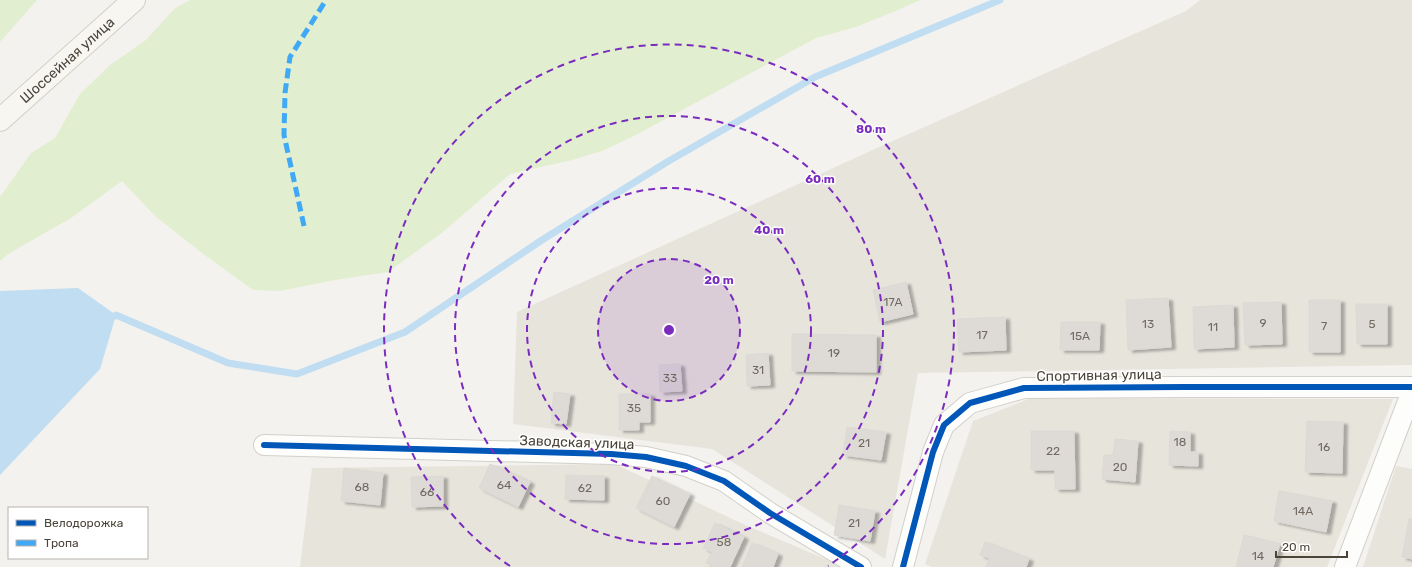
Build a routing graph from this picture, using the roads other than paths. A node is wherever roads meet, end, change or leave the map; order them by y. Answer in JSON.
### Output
{"nodes":[{"id":1,"x":134,"y":0,"type":"edge"},
{"id":2,"x":0,"y":120,"type":"edge"},
{"id":3,"x":1412,"y":387,"type":"edge"},
{"id":4,"x":1412,"y":391,"type":"edge"},
{"id":5,"x":264,"y":445,"type":"dead end"},
{"id":6,"x":861,"y":567,"type":"edge"},
{"id":7,"x":903,"y":567,"type":"edge"},
{"id":8,"x":1345,"y":567,"type":"edge"}],
"edges":[{"from":1,"to":2,"type":"main road","name":"Шоссейная улица"},
{"from":3,"to":7,"type":"street","name":"Спортивная улица"},
{"from":4,"to":8,"type":"street"},
{"from":5,"to":6,"type":"street","name":"Заводская улица"}]}
